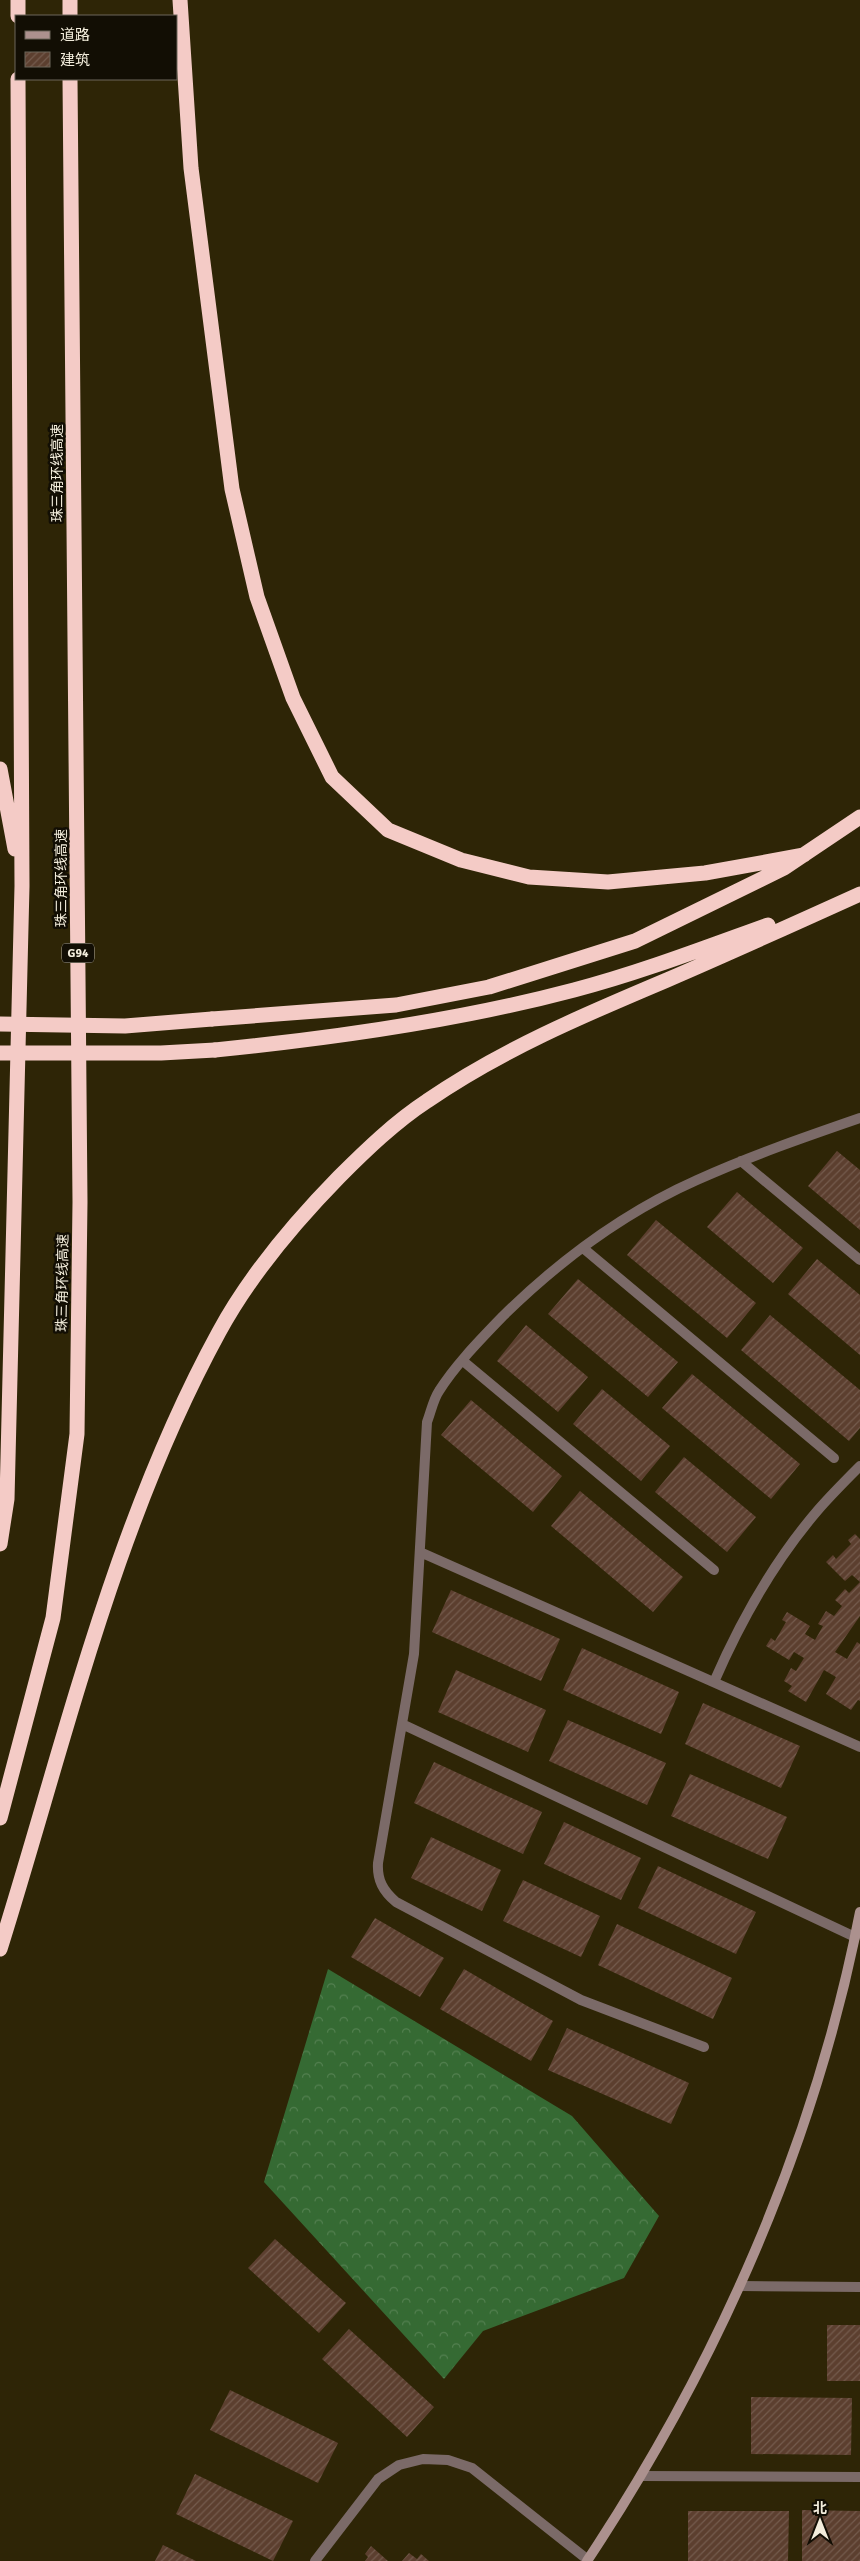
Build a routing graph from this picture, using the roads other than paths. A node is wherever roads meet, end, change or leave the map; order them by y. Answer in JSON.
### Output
{"nodes":[{"id":1,"x":18,"y":0,"type":"edge"},
{"id":2,"x":70,"y":0,"type":"edge"},
{"id":3,"x":180,"y":0,"type":"edge"},
{"id":4,"x":18,"y":15,"type":"edge"},
{"id":5,"x":70,"y":15,"type":"edge"},
{"id":6,"x":18,"y":80,"type":"edge"},
{"id":7,"x":70,"y":80,"type":"edge"},
{"id":8,"x":0,"y":770,"type":"edge"},
{"id":9,"x":860,"y":817,"type":"edge"},
{"id":10,"x":804,"y":855,"type":"junction"},
{"id":11,"x":22,"y":886,"type":"junction"},
{"id":12,"x":860,"y":893,"type":"edge"},
{"id":13,"x":0,"y":1024,"type":"edge"},
{"id":14,"x":0,"y":1053,"type":"edge"},
{"id":15,"x":860,"y":1118,"type":"edge"},
{"id":16,"x":741,"y":1161,"type":"junction"},
{"id":17,"x":582,"y":1248,"type":"junction"},
{"id":18,"x":860,"y":1260,"type":"edge"},
{"id":19,"x":463,"y":1360,"type":"junction"},
{"id":20,"x":834,"y":1458,"type":"dead end"},
{"id":21,"x":860,"y":1466,"type":"edge"},
{"id":22,"x":0,"y":1544,"type":"edge"},
{"id":23,"x":420,"y":1552,"type":"junction"},
{"id":24,"x":714,"y":1570,"type":"dead end"},
{"id":25,"x":714,"y":1682,"type":"junction"},
{"id":26,"x":402,"y":1724,"type":"junction"},
{"id":27,"x":860,"y":1747,"type":"edge"},
{"id":28,"x":0,"y":1818,"type":"edge"},
{"id":29,"x":860,"y":1912,"type":"edge"},
{"id":30,"x":855,"y":1937,"type":"junction"},
{"id":31,"x":0,"y":1949,"type":"edge"},
{"id":32,"x":704,"y":2046,"type":"dead end"},
{"id":33,"x":740,"y":2286,"type":"junction"},
{"id":34,"x":860,"y":2287,"type":"edge"},
{"id":35,"x":641,"y":2476,"type":"junction"},
{"id":36,"x":860,"y":2477,"type":"edge"},
{"id":37,"x":587,"y":2560,"type":"edge"},
{"id":38,"x":315,"y":2561,"type":"edge"}],
"edges":[{"from":1,"to":4,"type":"highway"},
{"from":2,"to":5,"type":"highway"},
{"from":3,"to":10,"type":"highway"},
{"from":6,"to":11,"type":"highway"},
{"from":7,"to":28,"type":"highway","name":"珠三角环线高速","number":"G94"},
{"from":8,"to":11,"type":"highway"},
{"from":9,"to":10,"type":"highway"},
{"from":10,"to":13,"type":"highway","bridge":true},
{"from":11,"to":22,"type":"highway"},
{"from":12,"to":14,"type":"highway","bridge":true},
{"from":12,"to":31,"type":"highway"},
{"from":15,"to":16,"type":"lane"},
{"from":16,"to":17,"type":"lane"},
{"from":16,"to":18,"type":"lane"},
{"from":17,"to":19,"type":"lane"},
{"from":17,"to":20,"type":"lane"},
{"from":19,"to":23,"type":"lane"},
{"from":19,"to":24,"type":"lane"},
{"from":21,"to":25,"type":"lane"},
{"from":23,"to":25,"type":"lane"},
{"from":23,"to":26,"type":"lane"},
{"from":25,"to":27,"type":"lane"},
{"from":26,"to":30,"type":"lane"},
{"from":26,"to":32,"type":"lane"},
{"from":29,"to":30,"type":"street"},
{"from":30,"to":33,"type":"street"},
{"from":33,"to":34,"type":"lane"},
{"from":33,"to":35,"type":"street"},
{"from":35,"to":36,"type":"lane"},
{"from":35,"to":37,"type":"street"},
{"from":37,"to":38,"type":"lane"}]}
